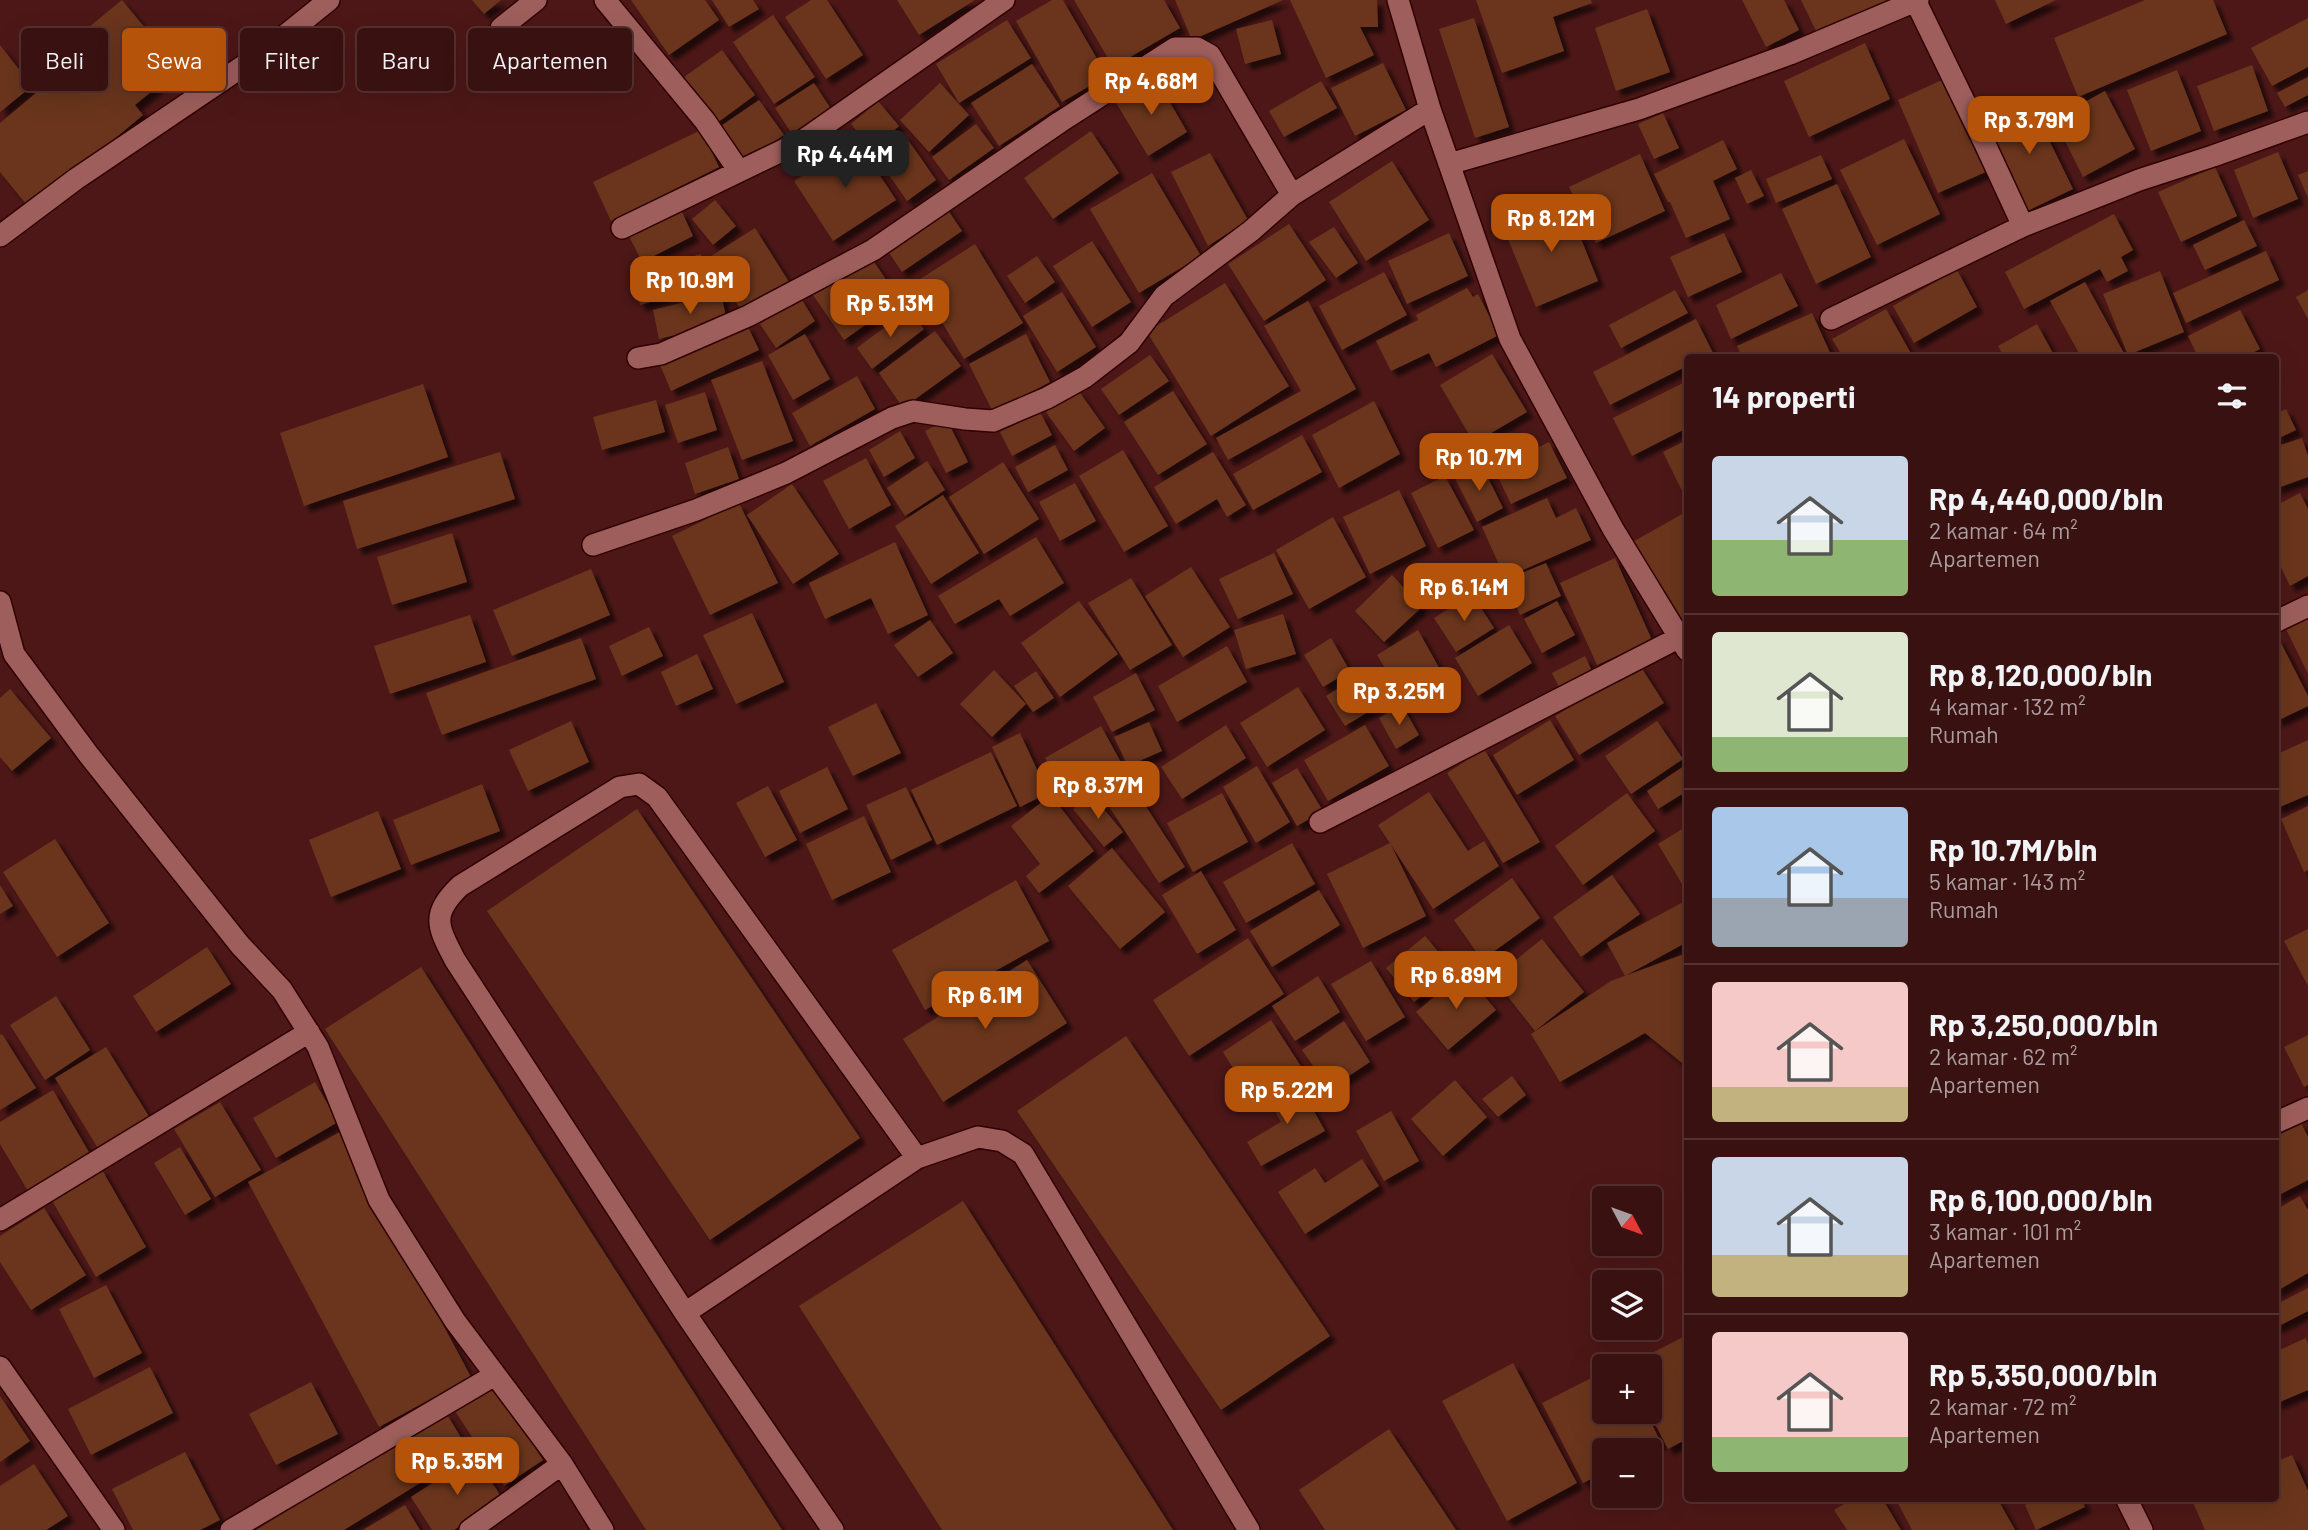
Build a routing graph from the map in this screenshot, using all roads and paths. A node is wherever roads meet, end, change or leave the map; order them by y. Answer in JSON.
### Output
{"nodes":[{"id":1,"x":329,"y":0,"type":"edge"},
{"id":2,"x":536,"y":0,"type":"edge"},
{"id":3,"x":605,"y":0,"type":"edge"},
{"id":4,"x":1004,"y":0,"type":"edge"},
{"id":5,"x":1398,"y":0,"type":"edge"},
{"id":6,"x":1916,"y":0,"type":"edge"},
{"id":7,"x":501,"y":28,"type":"dead end"},
{"id":8,"x":1430,"y":109,"type":"junction"},
{"id":9,"x":2308,"y":122,"type":"edge"},
{"id":10,"x":1449,"y":164,"type":"junction"},
{"id":11,"x":739,"y":171,"type":"junction"},
{"id":12,"x":1292,"y":195,"type":"junction"},
{"id":13,"x":2023,"y":226,"type":"junction"},
{"id":14,"x":622,"y":228,"type":"dead end"},
{"id":15,"x":0,"y":236,"type":"edge"},
{"id":16,"x":1831,"y":318,"type":"dead end"},
{"id":17,"x":638,"y":358,"type":"dead end"},
{"id":18,"x":593,"y":545,"type":"dead end"},
{"id":19,"x":0,"y":602,"type":"edge"},
{"id":20,"x":2308,"y":606,"type":"edge"},
{"id":21,"x":2279,"y":620,"type":"edge"},
{"id":22,"x":1683,"y":643,"type":"edge"},
{"id":23,"x":1320,"y":822,"type":"dead end"},
{"id":24,"x":309,"y":1032,"type":"junction"},
{"id":25,"x":2308,"y":1108,"type":"edge"},
{"id":26,"x":2279,"y":1121,"type":"edge"},
{"id":27,"x":917,"y":1158,"type":"junction"},
{"id":28,"x":0,"y":1220,"type":"edge"},
{"id":29,"x":685,"y":1313,"type":"junction"},
{"id":30,"x":0,"y":1367,"type":"edge"},
{"id":31,"x":495,"y":1375,"type":"junction"},
{"id":32,"x":562,"y":1464,"type":"junction"},
{"id":33,"x":2128,"y":1502,"type":"edge"},
{"id":34,"x":114,"y":1530,"type":"edge"},
{"id":35,"x":231,"y":1530,"type":"edge"},
{"id":36,"x":470,"y":1530,"type":"edge"},
{"id":37,"x":603,"y":1530,"type":"edge"},
{"id":38,"x":833,"y":1530,"type":"edge"},
{"id":39,"x":1249,"y":1530,"type":"edge"},
{"id":40,"x":2143,"y":1530,"type":"edge"}],
"edges":[{"from":1,"to":15,"type":"street"},
{"from":2,"to":7,"type":"street"},
{"from":3,"to":11,"type":"street"},
{"from":4,"to":11,"type":"street"},
{"from":5,"to":8,"type":"street"},
{"from":6,"to":10,"type":"street"},
{"from":6,"to":13,"type":"street"},
{"from":8,"to":10,"type":"street"},
{"from":8,"to":12,"type":"street"},
{"from":9,"to":13,"type":"street"},
{"from":10,"to":22,"type":"street"},
{"from":11,"to":14,"type":"street"},
{"from":12,"to":17,"type":"street"},
{"from":12,"to":18,"type":"street"},
{"from":13,"to":16,"type":"street"},
{"from":19,"to":24,"type":"street"},
{"from":20,"to":21,"type":"street"},
{"from":22,"to":23,"type":"street"},
{"from":24,"to":28,"type":"street"},
{"from":24,"to":31,"type":"street"},
{"from":25,"to":26,"type":"street"},
{"from":27,"to":29,"type":"street"},
{"from":27,"to":29,"type":"street"},
{"from":27,"to":39,"type":"street"},
{"from":29,"to":38,"type":"street"},
{"from":30,"to":34,"type":"street"},
{"from":31,"to":32,"type":"street"},
{"from":31,"to":35,"type":"street"},
{"from":32,"to":36,"type":"street"},
{"from":32,"to":37,"type":"street"},
{"from":33,"to":40,"type":"street"}]}
